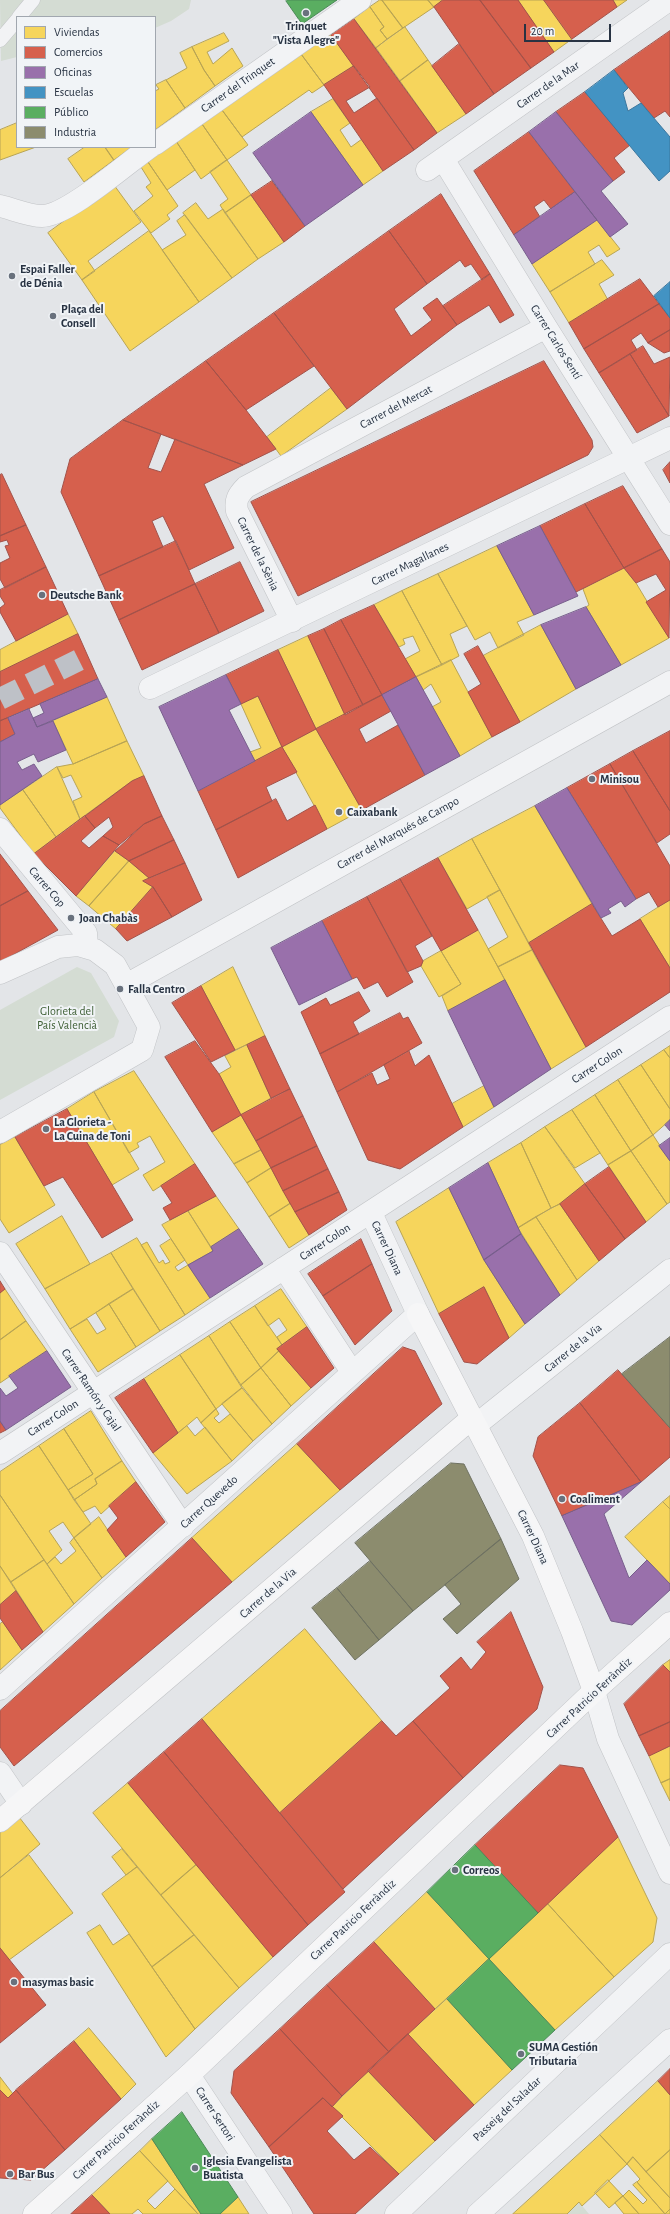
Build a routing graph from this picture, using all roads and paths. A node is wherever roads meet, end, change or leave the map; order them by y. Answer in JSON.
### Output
{"nodes":[{"id":1,"x":33,"y":0,"type":"edge"},
{"id":2,"x":360,"y":0,"type":"edge"},
{"id":3,"x":669,"y":0,"type":"edge"},
{"id":4,"x":20,"y":16,"type":"edge"},
{"id":5,"x":16,"y":21,"type":"edge"},
{"id":6,"x":0,"y":40,"type":"edge"},
{"id":7,"x":156,"y":143,"type":"edge"},
{"id":8,"x":149,"y":148,"type":"edge"},
{"id":9,"x":435,"y":164,"type":"joint"},
{"id":10,"x":0,"y":206,"type":"edge"},
{"id":11,"x":546,"y":327,"type":"junction"},
{"id":12,"x":670,"y":438,"type":"edge"},
{"id":13,"x":630,"y":458,"type":"junction"},
{"id":14,"x":246,"y":487,"type":"joint"},
{"id":15,"x":670,"y":524,"type":"edge"},
{"id":16,"x":292,"y":621,"type":"junction"},
{"id":17,"x":670,"y":682,"type":"edge"},
{"id":18,"x":150,"y":688,"type":"dead end"},
{"id":19,"x":0,"y":829,"type":"edge"},
{"id":20,"x":87,"y":947,"type":"junction"},
{"id":21,"x":0,"y":973,"type":"edge"},
{"id":22,"x":126,"y":985,"type":"junction"},
{"id":23,"x":670,"y":1017,"type":"edge"},
{"id":24,"x":0,"y":1132,"type":"edge"},
{"id":25,"x":371,"y":1213,"type":"junction"},
{"id":26,"x":0,"y":1253,"type":"edge"},
{"id":27,"x":284,"y":1268,"type":"junction"},
{"id":28,"x":670,"y":1270,"type":"edge"},
{"id":29,"x":418,"y":1314,"type":"junction"},
{"id":30,"x":352,"y":1372,"type":"junction"},
{"id":31,"x":93,"y":1393,"type":"junction"},
{"id":32,"x":474,"y":1421,"type":"junction"},
{"id":33,"x":0,"y":1453,"type":"edge"},
{"id":34,"x":183,"y":1526,"type":"junction"},
{"id":35,"x":670,"y":1623,"type":"edge"},
{"id":36,"x":0,"y":1689,"type":"edge"},
{"id":37,"x":594,"y":1691,"type":"junction"},
{"id":38,"x":0,"y":1773,"type":"edge"},
{"id":39,"x":21,"y":1804,"type":"junction"},
{"id":40,"x":0,"y":1821,"type":"edge"},
{"id":41,"x":670,"y":1873,"type":"edge"},
{"id":42,"x":670,"y":1954,"type":"edge"},
{"id":43,"x":670,"y":2040,"type":"edge"},
{"id":44,"x":188,"y":2075,"type":"junction"},
{"id":45,"x":34,"y":2214,"type":"edge"},
{"id":46,"x":280,"y":2214,"type":"edge"},
{"id":47,"x":396,"y":2214,"type":"edge"},
{"id":48,"x":478,"y":2214,"type":"edge"}],
"edges":[{"from":1,"to":4,"type":"lane"},
{"from":2,"to":7,"type":"street","name":"Carrer del Trinquet"},
{"from":3,"to":9,"type":"street","name":"Carrer de la Mar"},
{"from":5,"to":6,"type":"lane"},
{"from":8,"to":10,"type":"street"},
{"from":9,"to":11,"type":"street","name":"Carrer Carlos Sentí"},
{"from":11,"to":13,"type":"street","name":"Carrer Carlos Sentí"},
{"from":11,"to":14,"type":"street","name":"Carrer del Mercat"},
{"from":12,"to":13,"type":"street","name":"Carrer Magallanes"},
{"from":13,"to":15,"type":"street","name":"Carrer Carlos Sentí"},
{"from":13,"to":16,"type":"street","name":"Carrer Magallanes"},
{"from":14,"to":16,"type":"street","name":"Carrer de la Sènia"},
{"from":16,"to":18,"type":"street","name":"Carrer Magallanes"},
{"from":17,"to":22,"type":"street","name":"Carrer del Marqués de Campo"},
{"from":19,"to":20,"type":"street","name":"Carrer Cop"},
{"from":20,"to":21,"type":"street"},
{"from":20,"to":22,"type":"street"},
{"from":22,"to":24,"type":"street"},
{"from":23,"to":25,"type":"street","name":"Carrer Colon"},
{"from":25,"to":27,"type":"street","name":"Carrer Colon"},
{"from":25,"to":29,"type":"street","name":"Carrer Diana"},
{"from":26,"to":31,"type":"street","name":"Carrer Ramón y Cajal"},
{"from":27,"to":30,"type":"street"},
{"from":27,"to":31,"type":"street","name":"Carrer Colon"},
{"from":28,"to":32,"type":"street","name":"Carrer de la Via"},
{"from":29,"to":30,"type":"street","name":"Carrer Quevedo"},
{"from":29,"to":32,"type":"main road","name":"Carrer Diana"},
{"from":30,"to":34,"type":"street","name":"Carrer Quevedo"},
{"from":31,"to":33,"type":"street","name":"Carrer Colon"},
{"from":31,"to":34,"type":"street","name":"Carrer Ramón y Cajal"},
{"from":32,"to":37,"type":"main road","name":"Carrer Diana"},
{"from":32,"to":39,"type":"main road","name":"Carrer de la Via"},
{"from":34,"to":36,"type":"street","name":"Carrer Quevedo"},
{"from":35,"to":37,"type":"main road","name":"Carrer Patricio Ferràndiz"},
{"from":37,"to":41,"type":"street","name":"Carrer Diana"},
{"from":37,"to":44,"type":"main road","name":"Carrer Patricio Ferràndiz"},
{"from":38,"to":39,"type":"street"},
{"from":39,"to":40,"type":"main road"},
{"from":42,"to":47,"type":"street","name":"Passeig del Saladar"},
{"from":43,"to":48,"type":"street"},
{"from":44,"to":45,"type":"main road","name":"Carrer Patricio Ferràndiz"},
{"from":44,"to":46,"type":"street","name":"Carrer Sertori"}]}
